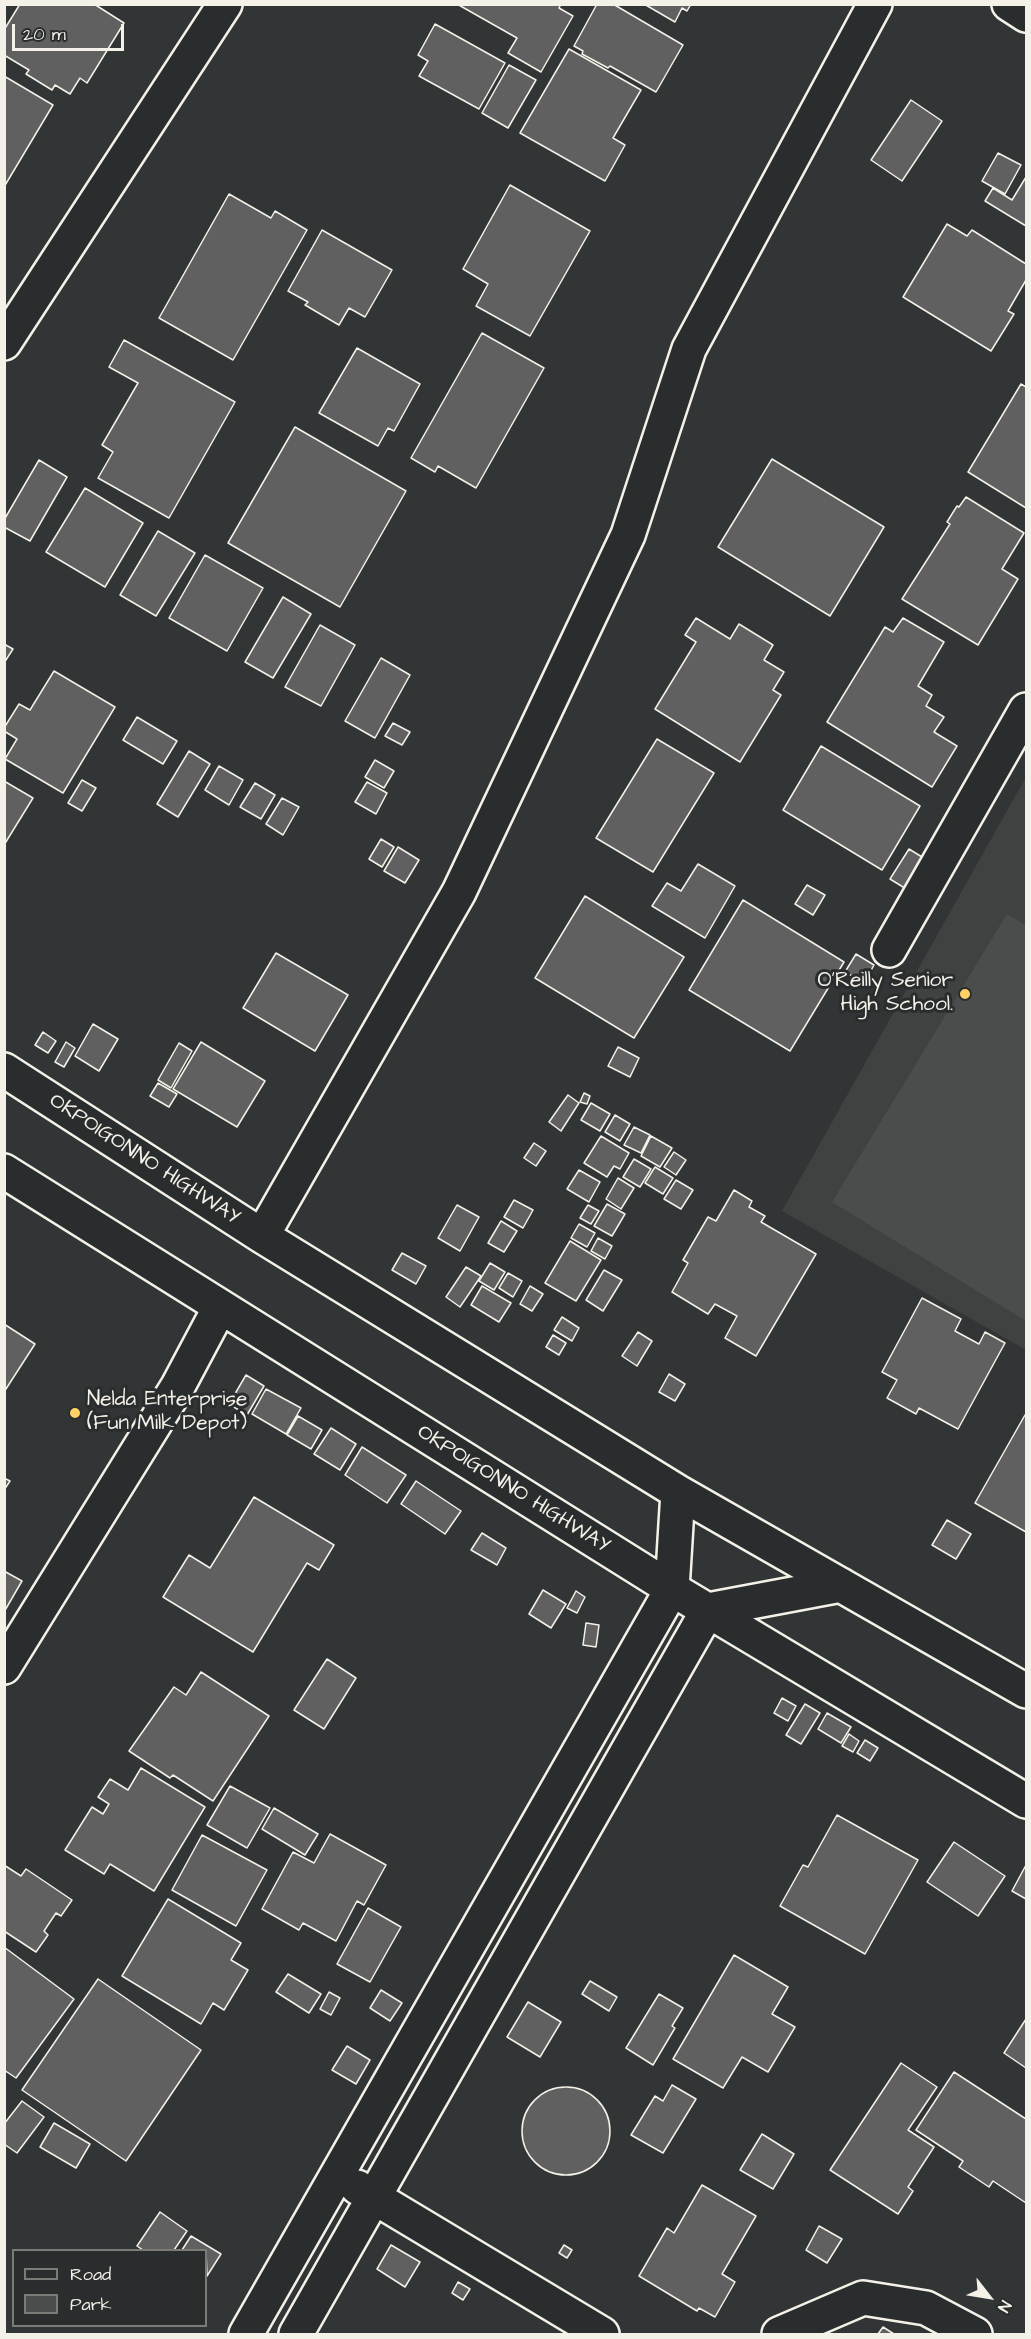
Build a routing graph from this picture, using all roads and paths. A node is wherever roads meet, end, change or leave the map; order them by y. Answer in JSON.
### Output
{"nodes":[{"id":1,"x":225,"y":4,"type":"edge"},
{"id":2,"x":875,"y":4,"type":"edge"},
{"id":3,"x":1010,"y":4,"type":"edge"},
{"id":4,"x":1026,"y":15,"type":"edge"},
{"id":5,"x":4,"y":343,"type":"edge"},
{"id":6,"x":1026,"y":710,"type":"edge"},
{"id":7,"x":889,"y":950,"type":"dead end"},
{"id":8,"x":4,"y":1070,"type":"edge"},
{"id":9,"x":4,"y":1172,"type":"edge"},
{"id":10,"x":262,"y":1236,"type":"junction"},
{"id":11,"x":220,"y":1307,"type":"junction"},
{"id":12,"x":678,"y":1491,"type":"junction"},
{"id":13,"x":841,"y":1585,"type":"junction"},
{"id":14,"x":672,"y":1589,"type":"junction"},
{"id":15,"x":708,"y":1610,"type":"junction"},
{"id":16,"x":4,"y":1667,"type":"edge"},
{"id":17,"x":1026,"y":1691,"type":"edge"},
{"id":18,"x":1026,"y":1801,"type":"edge"},
{"id":19,"x":336,"y":2176,"type":"junction"},
{"id":20,"x":375,"y":2197,"type":"junction"},
{"id":21,"x":246,"y":2334,"type":"edge"},
{"id":22,"x":296,"y":2334,"type":"edge"},
{"id":23,"x":602,"y":2334,"type":"edge"},
{"id":24,"x":779,"y":2334,"type":"edge"},
{"id":25,"x":975,"y":2334,"type":"edge"}],
"edges":[{"from":1,"to":5,"type":"street"},
{"from":2,"to":10,"type":"street"},
{"from":3,"to":4,"type":"street"},
{"from":6,"to":7,"type":"street"},
{"from":8,"to":10,"type":"street","name":"OKPOIGONNO HIGHWAY"},
{"from":9,"to":11,"type":"street","name":"OKPOIGONNO HIGHWAY"},
{"from":10,"to":12,"type":"street","name":"OKPOIGONNO HIGHWAY"},
{"from":11,"to":14,"type":"street","name":"OKPOIGONNO HIGHWAY"},
{"from":11,"to":16,"type":"street"},
{"from":12,"to":13,"type":"street","name":"OKPOIGONNO HIGHWAY"},
{"from":12,"to":14,"type":"street"},
{"from":13,"to":15,"type":"street"},
{"from":13,"to":17,"type":"street","name":"OKPOIGONNO HIGHWAY"},
{"from":14,"to":15,"type":"street","name":"OKPOIGONNO HIGHWAY"},
{"from":14,"to":19,"type":"street"},
{"from":15,"to":18,"type":"street","name":"OKPOIGONNO HIGHWAY"},
{"from":15,"to":20,"type":"street"},
{"from":19,"to":20,"type":"street"},
{"from":19,"to":21,"type":"street"},
{"from":20,"to":22,"type":"street"},
{"from":20,"to":23,"type":"street"},
{"from":24,"to":25,"type":"street"}]}
